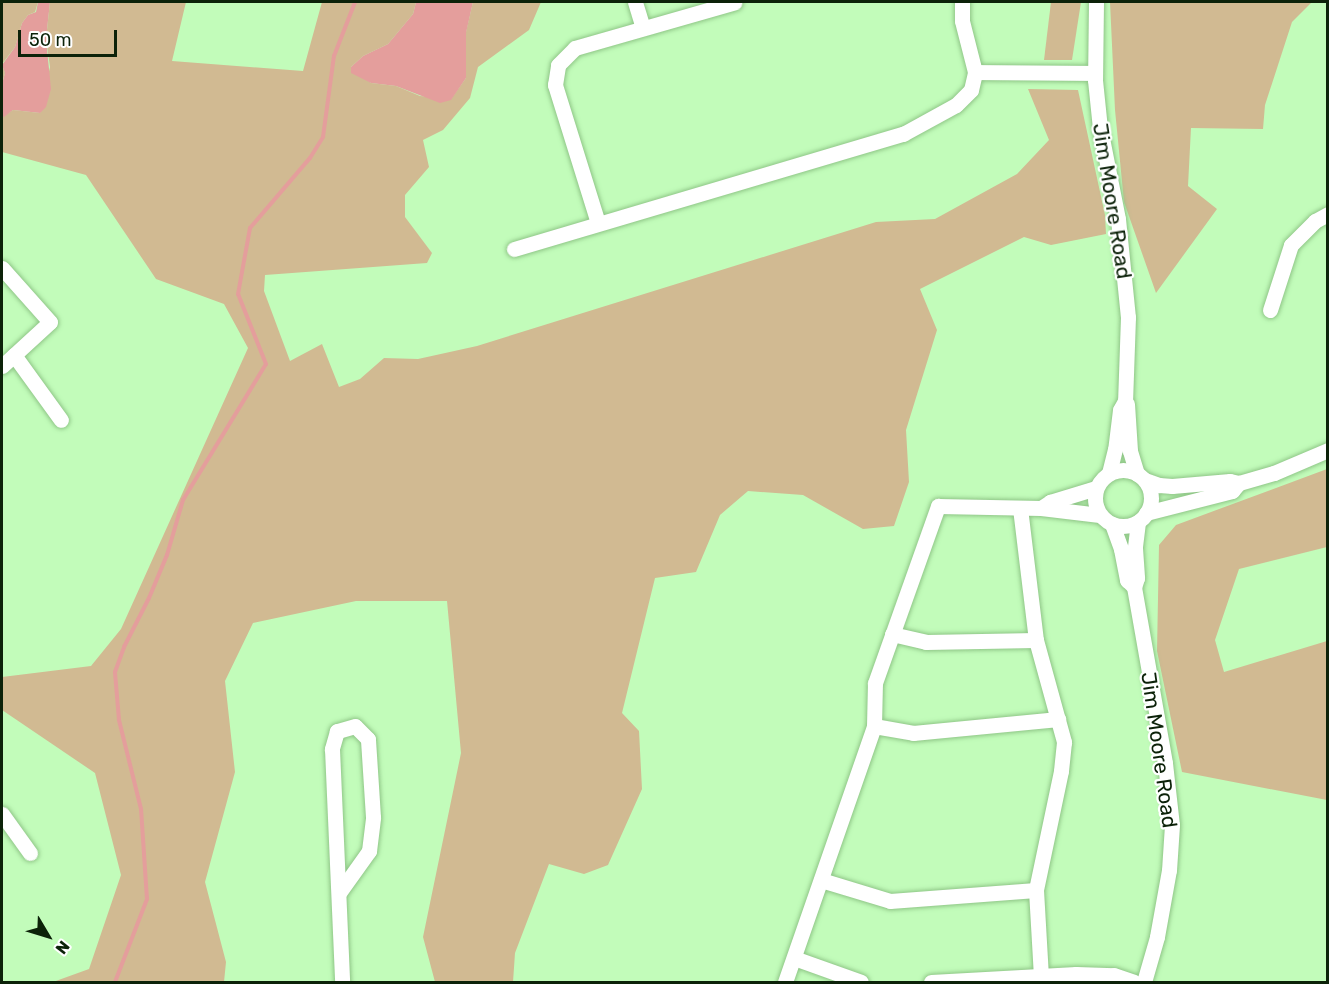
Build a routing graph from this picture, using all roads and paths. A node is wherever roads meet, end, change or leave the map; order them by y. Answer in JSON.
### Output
{"nodes":[{"id":1,"x":635,"y":2,"type":"edge"},
{"id":2,"x":735,"y":2,"type":"edge"},
{"id":3,"x":962,"y":2,"type":"edge"},
{"id":4,"x":1096,"y":2,"type":"edge"},
{"id":5,"x":643,"y":28,"type":"junction"},
{"id":6,"x":975,"y":72,"type":"junction"},
{"id":7,"x":1094,"y":73,"type":"junction"},
{"id":8,"x":1328,"y":214,"type":"edge"},
{"id":9,"x":598,"y":223,"type":"junction"},
{"id":10,"x":513,"y":249,"type":"dead end"},
{"id":11,"x":2,"y":268,"type":"edge"},
{"id":12,"x":1270,"y":310,"type":"dead end"},
{"id":13,"x":14,"y":355,"type":"junction"},
{"id":14,"x":2,"y":366,"type":"edge"},
{"id":15,"x":1125,"y":401,"type":"junction"},
{"id":16,"x":61,"y":420,"type":"dead end"},
{"id":17,"x":1328,"y":450,"type":"edge"},
{"id":18,"x":1109,"y":473,"type":"junction"},
{"id":19,"x":1141,"y":477,"type":"junction"},
{"id":20,"x":1239,"y":483,"type":"junction"},
{"id":21,"x":1096,"y":488,"type":"junction"},
{"id":22,"x":1020,"y":508,"type":"junction"},
{"id":23,"x":1041,"y":508,"type":"junction"},
{"id":24,"x":1142,"y":518,"type":"junction"},
{"id":25,"x":1106,"y":520,"type":"junction"},
{"id":26,"x":1134,"y":587,"type":"junction"},
{"id":27,"x":892,"y":634,"type":"junction"},
{"id":28,"x":1036,"y":640,"type":"junction"},
{"id":29,"x":1058,"y":719,"type":"junction"},
{"id":30,"x":874,"y":726,"type":"junction"},
{"id":31,"x":2,"y":814,"type":"edge"},
{"id":32,"x":30,"y":853,"type":"dead end"},
{"id":33,"x":821,"y":879,"type":"junction"},
{"id":34,"x":1036,"y":890,"type":"junction"},
{"id":35,"x":339,"y":893,"type":"junction"},
{"id":36,"x":794,"y":958,"type":"junction"},
{"id":37,"x":1041,"y":976,"type":"junction"},
{"id":38,"x":342,"y":982,"type":"edge"},
{"id":39,"x":785,"y":982,"type":"edge"},
{"id":40,"x":861,"y":982,"type":"edge"},
{"id":41,"x":931,"y":982,"type":"edge"},
{"id":42,"x":1134,"y":982,"type":"edge"},
{"id":43,"x":1144,"y":982,"type":"edge"}],
"edges":[{"from":1,"to":5,"type":"street"},
{"from":2,"to":5,"type":"street"},
{"from":3,"to":6,"type":"street"},
{"from":4,"to":7,"type":"street","name":"Jim Moore Road"},
{"from":5,"to":9,"type":"street"},
{"from":6,"to":7,"type":"street"},
{"from":6,"to":9,"type":"street"},
{"from":7,"to":15,"type":"street","name":"Jim Moore Road"},
{"from":8,"to":12,"type":"street"},
{"from":9,"to":10,"type":"street"},
{"from":11,"to":13,"type":"street"},
{"from":13,"to":14,"type":"street"},
{"from":13,"to":16,"type":"street"},
{"from":15,"to":18,"type":"street","name":"Jim Moore Road"},
{"from":15,"to":19,"type":"street","name":"Jim Moore Road"},
{"from":17,"to":20,"type":"street"},
{"from":18,"to":19,"type":"street"},
{"from":18,"to":21,"type":"street"},
{"from":19,"to":20,"type":"street"},
{"from":19,"to":24,"type":"street"},
{"from":20,"to":24,"type":"street"},
{"from":21,"to":23,"type":"street"},
{"from":21,"to":25,"type":"street"},
{"from":22,"to":23,"type":"street"},
{"from":22,"to":27,"type":"street"},
{"from":22,"to":28,"type":"street"},
{"from":23,"to":25,"type":"street"},
{"from":24,"to":25,"type":"street"},
{"from":24,"to":26,"type":"street","name":"Jim Moore Road"},
{"from":25,"to":26,"type":"street","name":"Jim Moore Road"},
{"from":26,"to":43,"type":"street","name":"Jim Moore Road"},
{"from":27,"to":28,"type":"street"},
{"from":27,"to":30,"type":"street"},
{"from":28,"to":29,"type":"street"},
{"from":29,"to":30,"type":"street"},
{"from":29,"to":34,"type":"street"},
{"from":30,"to":33,"type":"street"},
{"from":31,"to":32,"type":"street"},
{"from":33,"to":34,"type":"street"},
{"from":33,"to":36,"type":"street"},
{"from":34,"to":37,"type":"street"},
{"from":35,"to":35,"type":"street"},
{"from":35,"to":38,"type":"street"},
{"from":36,"to":39,"type":"street"},
{"from":36,"to":40,"type":"street"},
{"from":37,"to":41,"type":"street"},
{"from":37,"to":42,"type":"street"}]}
